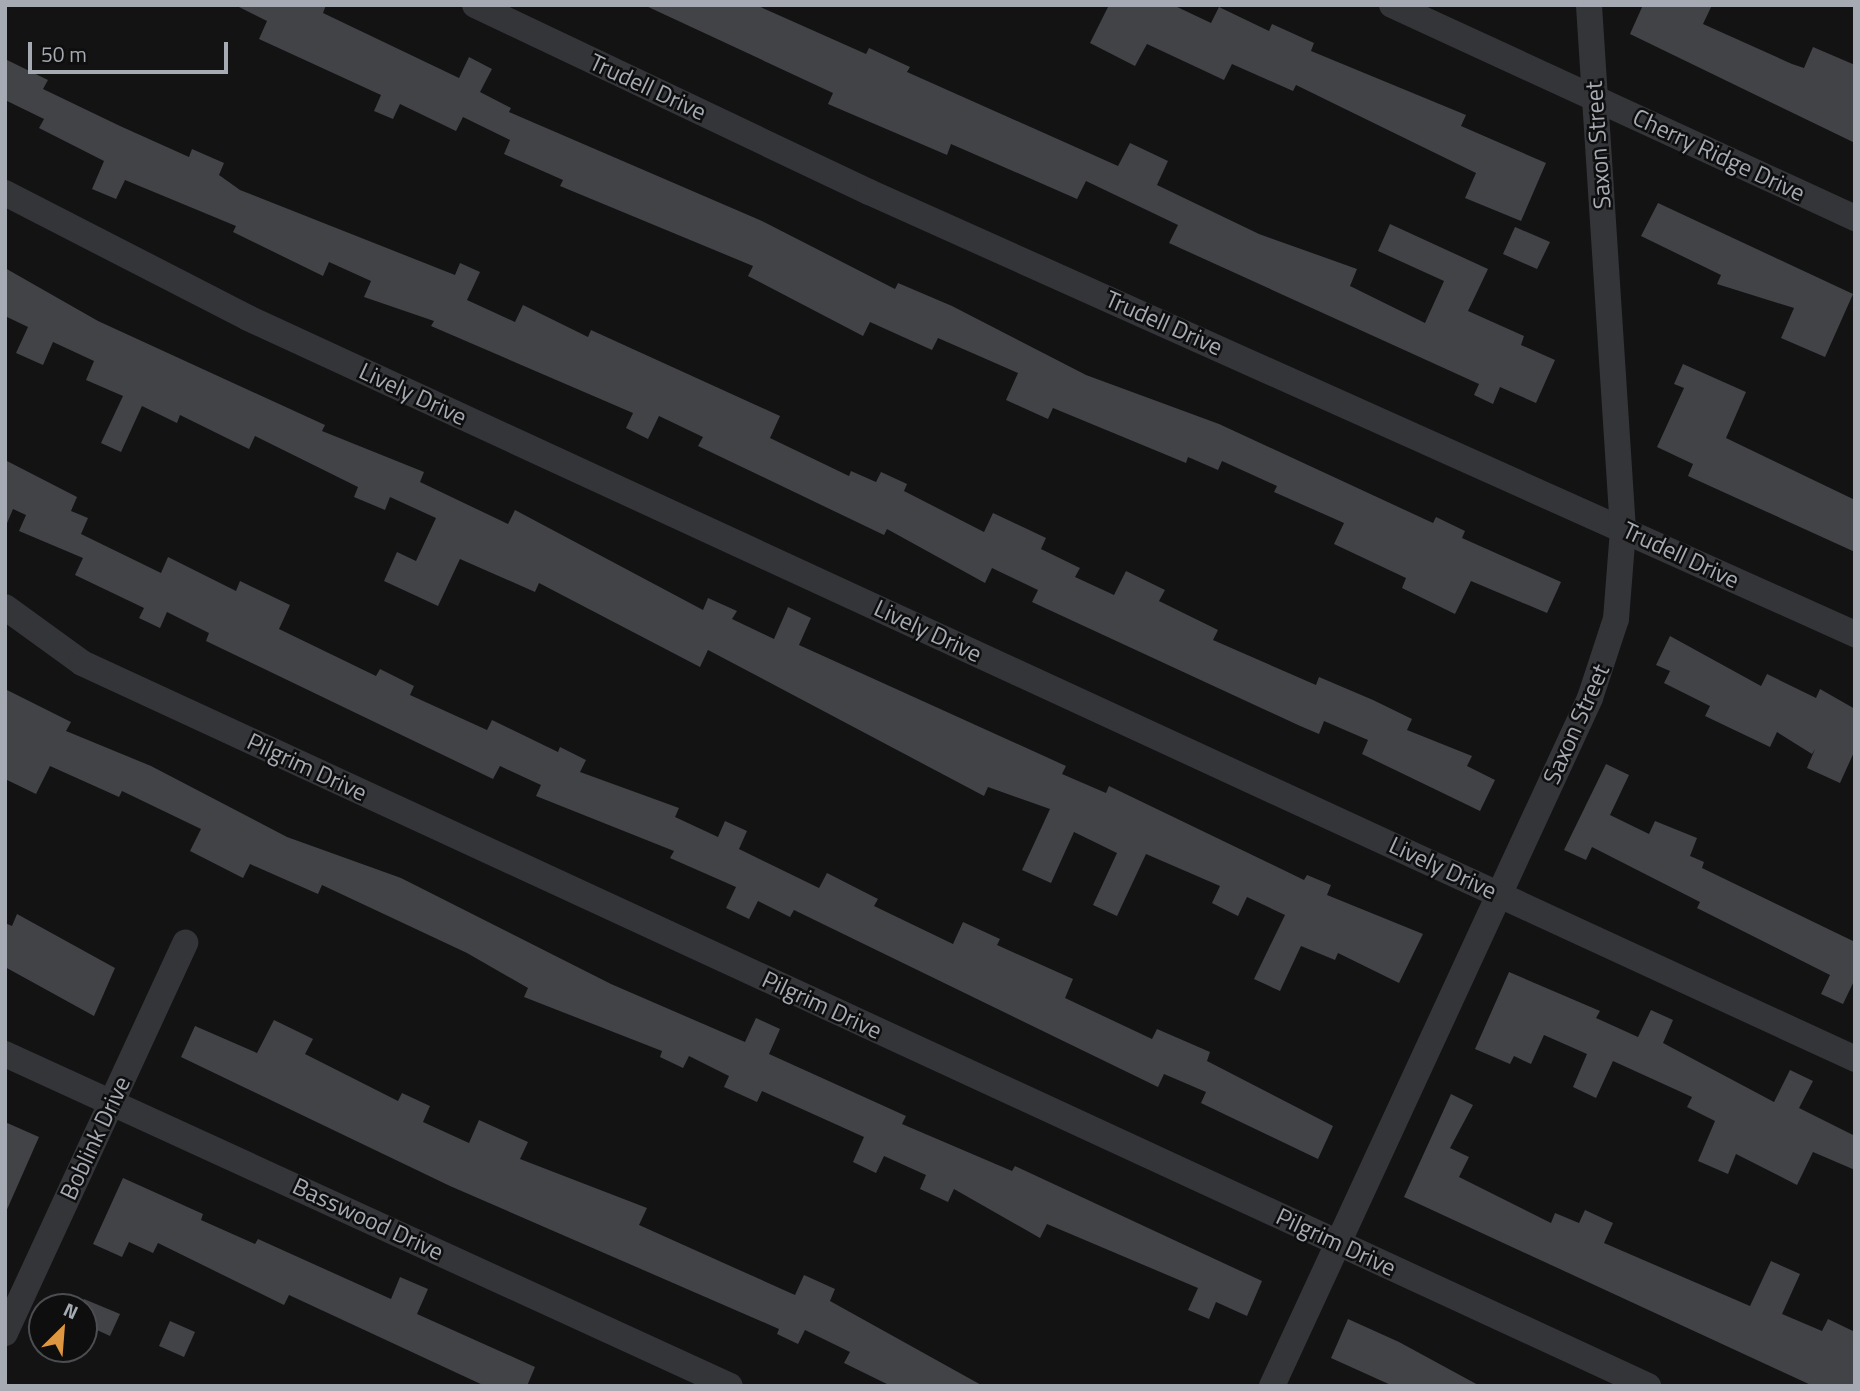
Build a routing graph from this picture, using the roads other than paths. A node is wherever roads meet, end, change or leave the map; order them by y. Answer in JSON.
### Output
{"nodes":[{"id":1,"x":475,"y":5,"type":"edge"},
{"id":2,"x":1392,"y":5,"type":"edge"},
{"id":3,"x":1589,"y":5,"type":"edge"},
{"id":4,"x":1595,"y":98,"type":"junction"},
{"id":5,"x":5,"y":193,"type":"edge"},
{"id":6,"x":1855,"y":218,"type":"edge"},
{"id":7,"x":1623,"y":530,"type":"junction"},
{"id":8,"x":5,"y":607,"type":"edge"},
{"id":9,"x":1855,"y":634,"type":"edge"},
{"id":10,"x":1500,"y":895,"type":"junction"},
{"id":11,"x":185,"y":943,"type":"dead end"},
{"id":12,"x":5,"y":1054,"type":"edge"},
{"id":13,"x":1855,"y":1059,"type":"edge"},
{"id":14,"x":112,"y":1101,"type":"junction"},
{"id":15,"x":1340,"y":1244,"type":"junction"},
{"id":16,"x":5,"y":1333,"type":"edge"},
{"id":17,"x":730,"y":1386,"type":"edge"},
{"id":18,"x":1272,"y":1386,"type":"edge"},
{"id":19,"x":1647,"y":1386,"type":"edge"}],
"edges":[{"from":1,"to":7,"type":"street","name":"Trudell Drive"},
{"from":2,"to":4,"type":"street","name":"Cherry Ridge Drive"},
{"from":3,"to":4,"type":"street","name":"Saxon Street"},
{"from":4,"to":6,"type":"street","name":"Cherry Ridge Drive"},
{"from":4,"to":7,"type":"street","name":"Saxon Street"},
{"from":5,"to":10,"type":"street","name":"Lively Drive"},
{"from":7,"to":9,"type":"street","name":"Trudell Drive"},
{"from":7,"to":10,"type":"street","name":"Saxon Street"},
{"from":8,"to":15,"type":"street","name":"Pilgrim Drive"},
{"from":10,"to":13,"type":"street","name":"Lively Drive"},
{"from":10,"to":15,"type":"street","name":"Saxon Street"},
{"from":11,"to":14,"type":"street","name":"Boblink Drive"},
{"from":12,"to":14,"type":"street","name":"Basswood Drive"},
{"from":14,"to":16,"type":"street","name":"Boblink Drive"},
{"from":14,"to":17,"type":"street","name":"Basswood Drive"},
{"from":15,"to":18,"type":"street","name":"Saxon Street"},
{"from":15,"to":19,"type":"street","name":"Pilgrim Drive"}]}
